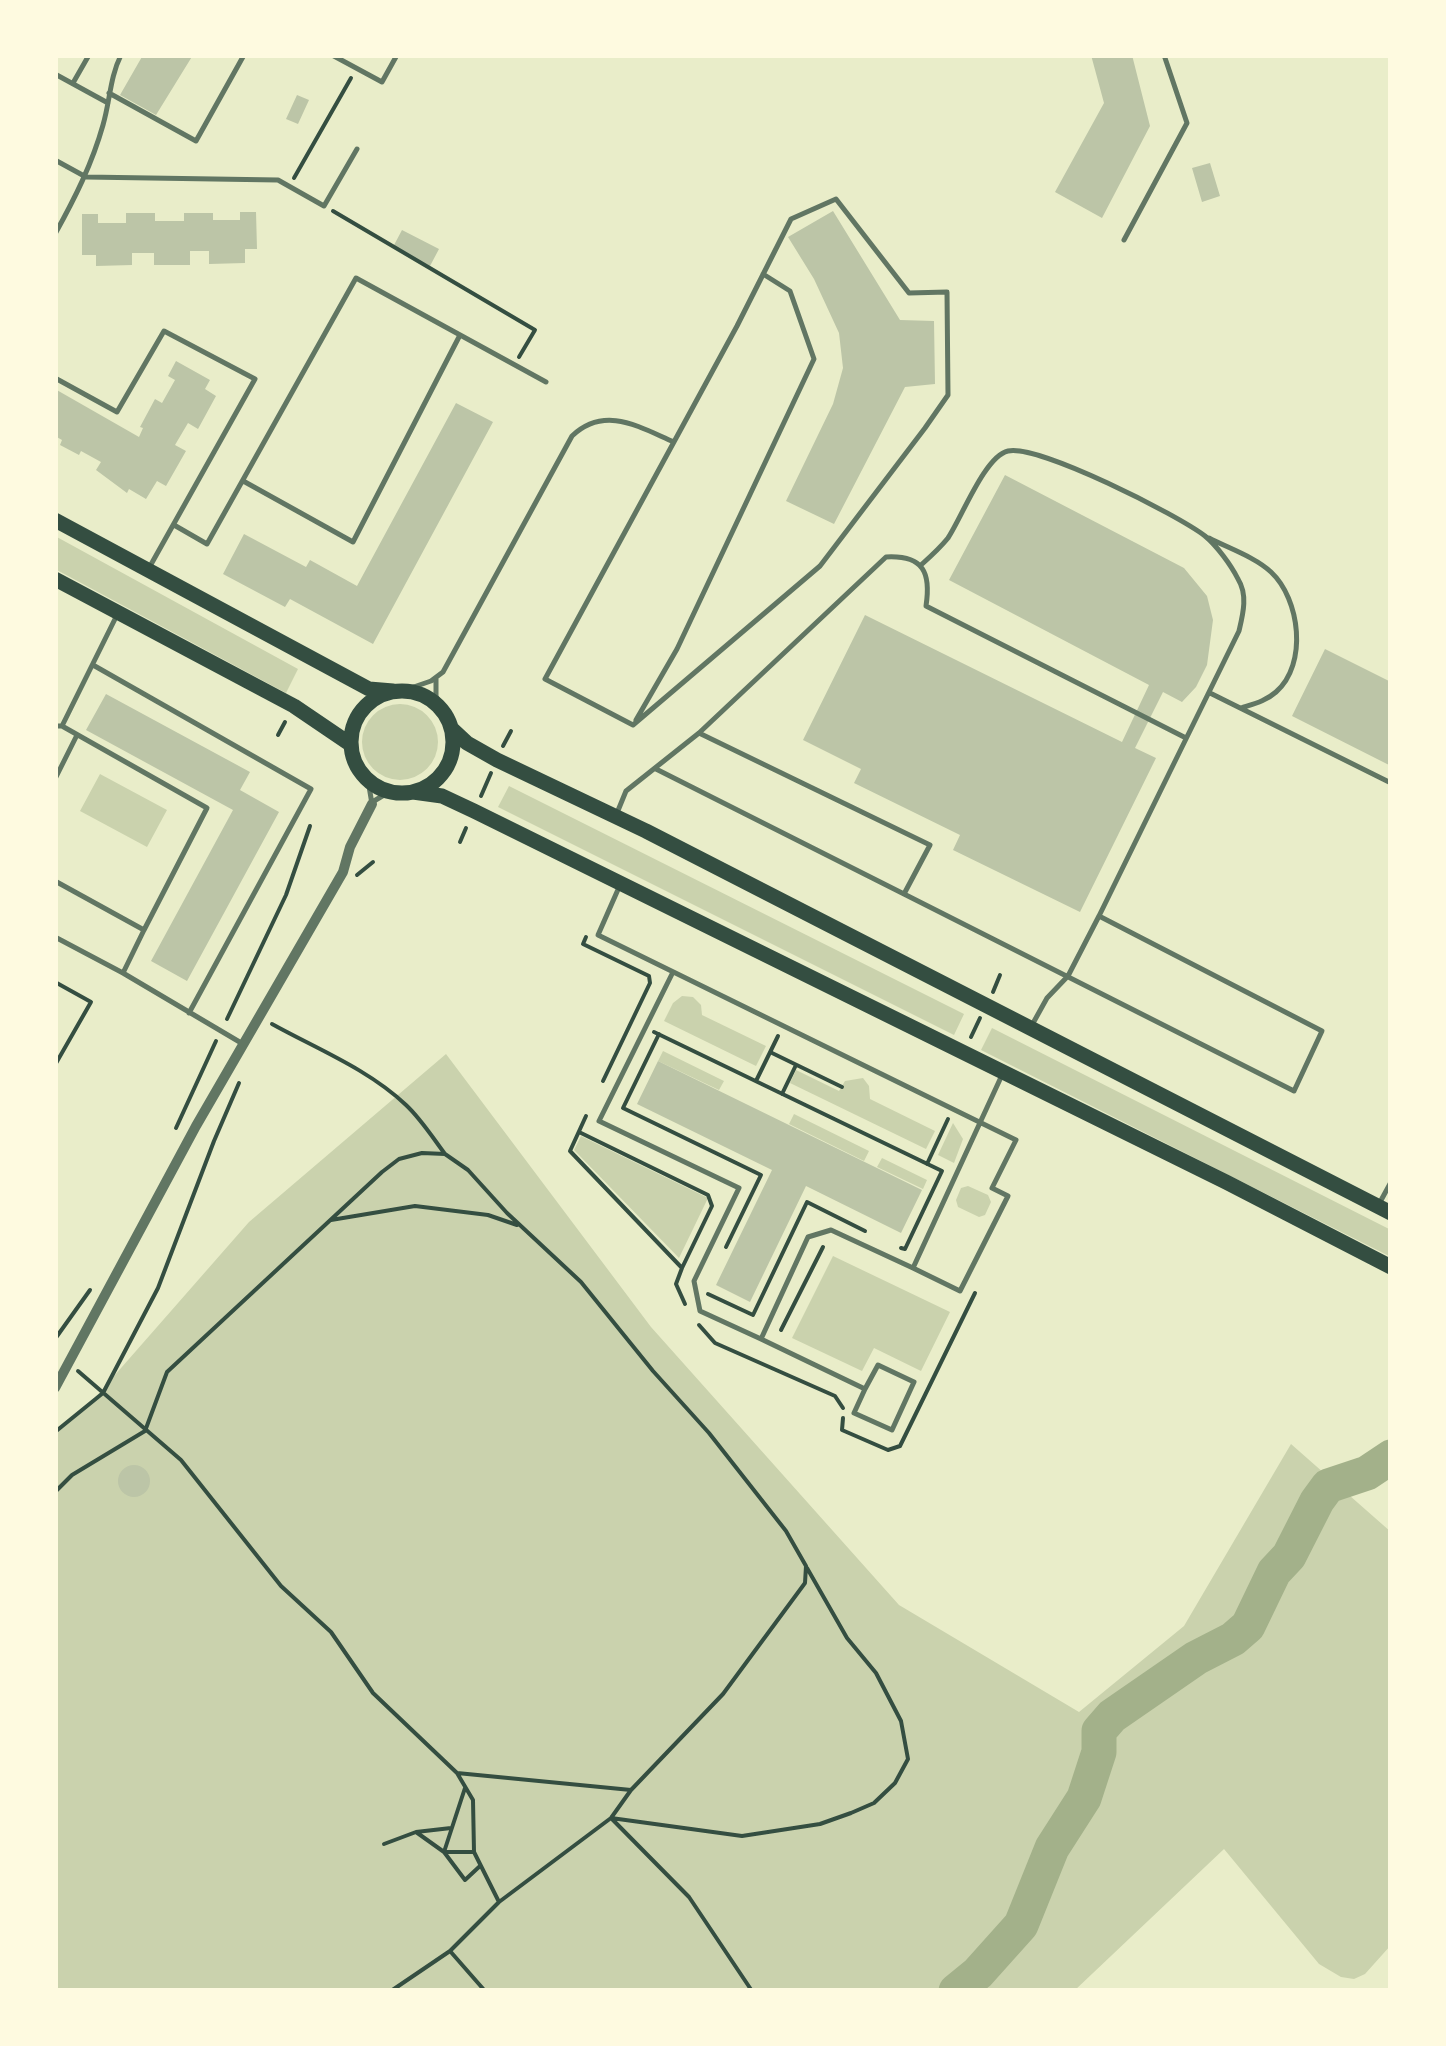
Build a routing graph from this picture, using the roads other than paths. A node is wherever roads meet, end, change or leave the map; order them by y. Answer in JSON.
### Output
{"nodes":[{"id":1,"x":89,"y":55,"type":"edge"},
{"id":2,"x":121,"y":55,"type":"edge"},
{"id":3,"x":244,"y":55,"type":"edge"},
{"id":4,"x":332,"y":55,"type":"edge"},
{"id":5,"x":397,"y":55,"type":"edge"},
{"id":6,"x":1164,"y":55,"type":"edge"},
{"id":7,"x":55,"y":74,"type":"edge"},
{"id":8,"x":73,"y":84,"type":"junction"},
{"id":9,"x":109,"y":92,"type":"junction"},
{"id":10,"x":108,"y":103,"type":"junction"},
{"id":11,"x":358,"y":149,"type":"dead end"},
{"id":12,"x":55,"y":160,"type":"edge"},
{"id":13,"x":86,"y":177,"type":"junction"},
{"id":14,"x":55,"y":234,"type":"edge"},
{"id":15,"x":1124,"y":240,"type":"dead end"},
{"id":16,"x":764,"y":274,"type":"junction"},
{"id":17,"x":460,"y":335,"type":"junction"},
{"id":18,"x":55,"y":378,"type":"edge"},
{"id":19,"x":546,"y":382,"type":"dead end"},
{"id":20,"x":674,"y":442,"type":"junction"},
{"id":21,"x":244,"y":482,"type":"junction"},
{"id":22,"x":55,"y":520,"type":"edge"},
{"id":23,"x":174,"y":525,"type":"junction"},
{"id":24,"x":1206,"y":537,"type":"junction"},
{"id":25,"x":920,"y":566,"type":"junction"},
{"id":26,"x":148,"y":570,"type":"junction"},
{"id":27,"x":55,"y":579,"type":"edge"},
{"id":28,"x":118,"y":613,"type":"junction"},
{"id":29,"x":92,"y":665,"type":"junction"},
{"id":30,"x":436,"y":675,"type":"junction"},
{"id":31,"x":399,"y":691,"type":"junction"},
{"id":32,"x":1209,"y":692,"type":"junction"},
{"id":33,"x":1241,"y":708,"type":"junction"},
{"id":34,"x":442,"y":709,"type":"junction"},
{"id":35,"x":633,"y":725,"type":"junction"},
{"id":36,"x":58,"y":726,"type":"edge"},
{"id":37,"x":452,"y":729,"type":"junction"},
{"id":38,"x":700,"y":732,"type":"junction"},
{"id":39,"x":77,"y":735,"type":"junction"},
{"id":40,"x":1186,"y":738,"type":"junction"},
{"id":41,"x":350,"y":744,"type":"junction"},
{"id":42,"x":656,"y":769,"type":"junction"},
{"id":43,"x":55,"y":779,"type":"edge"},
{"id":44,"x":368,"y":780,"type":"junction"},
{"id":45,"x":1391,"y":783,"type":"edge"},
{"id":46,"x":390,"y":792,"type":"junction"},
{"id":47,"x":414,"y":792,"type":"junction"},
{"id":48,"x":372,"y":804,"type":"junction"},
{"id":49,"x":615,"y":816,"type":"junction"},
{"id":50,"x":622,"y":883,"type":"junction"},
{"id":51,"x":56,"y":884,"type":"edge"},
{"id":52,"x":904,"y":894,"type":"junction"},
{"id":53,"x":1099,"y":916,"type":"junction"},
{"id":54,"x":144,"y":930,"type":"junction"},
{"id":55,"x":55,"y":937,"type":"edge"},
{"id":56,"x":673,"y":972,"type":"junction"},
{"id":57,"x":122,"y":973,"type":"junction"},
{"id":58,"x":1068,"y":976,"type":"junction"},
{"id":59,"x":189,"y":1012,"type":"junction"},
{"id":60,"x":1030,"y":1028,"type":"junction"},
{"id":61,"x":244,"y":1044,"type":"junction"},
{"id":62,"x":1004,"y":1072,"type":"junction"},
{"id":63,"x":981,"y":1123,"type":"junction"},
{"id":64,"x":1391,"y":1182,"type":"edge"},
{"id":65,"x":1384,"y":1210,"type":"edge"},
{"id":66,"x":913,"y":1268,"type":"junction"},
{"id":67,"x":1391,"y":1268,"type":"edge"},
{"id":68,"x":760,"y":1338,"type":"junction"},
{"id":69,"x":55,"y":1386,"type":"edge"},
{"id":70,"x":865,"y":1389,"type":"junction"}],
"edges":[{"from":1,"to":8,"type":"lane"},
{"from":2,"to":9,"type":"lane"},
{"from":3,"to":9,"type":"lane"},
{"from":4,"to":5,"type":"lane"},
{"from":6,"to":15,"type":"lane"},
{"from":7,"to":8,"type":"lane"},
{"from":8,"to":10,"type":"lane"},
{"from":9,"to":10,"type":"lane"},
{"from":10,"to":13,"type":"lane"},
{"from":11,"to":13,"type":"lane"},
{"from":12,"to":13,"type":"lane"},
{"from":13,"to":14,"type":"lane"},
{"from":16,"to":20,"type":"lane"},
{"from":16,"to":35,"type":"lane"},
{"from":16,"to":35,"type":"lane"},
{"from":17,"to":19,"type":"lane"},
{"from":17,"to":21,"type":"lane"},
{"from":17,"to":21,"type":"lane"},
{"from":18,"to":23,"type":"lane"},
{"from":20,"to":30,"type":"lane"},
{"from":20,"to":35,"type":"lane"},
{"from":21,"to":23,"type":"lane"},
{"from":22,"to":26,"type":"main road"},
{"from":23,"to":26,"type":"lane"},
{"from":24,"to":25,"type":"lane"},
{"from":24,"to":32,"type":"lane"},
{"from":24,"to":33,"type":"lane"},
{"from":25,"to":38,"type":"lane"},
{"from":25,"to":40,"type":"lane"},
{"from":26,"to":31,"type":"main road"},
{"from":27,"to":28,"type":"main road"},
{"from":28,"to":29,"type":"lane"},
{"from":28,"to":41,"type":"main road"},
{"from":29,"to":36,"type":"lane"},
{"from":29,"to":59,"type":"lane"},
{"from":30,"to":31,"type":"lane"},
{"from":30,"to":34,"type":"lane"},
{"from":31,"to":34,"type":"main road"},
{"from":31,"to":41,"type":"main road"},
{"from":32,"to":33,"type":"lane"},
{"from":32,"to":40,"type":"lane"},
{"from":33,"to":45,"type":"lane"},
{"from":34,"to":37,"type":"main road"},
{"from":36,"to":39,"type":"lane"},
{"from":37,"to":47,"type":"main road"},
{"from":37,"to":49,"type":"main road"},
{"from":38,"to":42,"type":"lane"},
{"from":38,"to":52,"type":"lane"},
{"from":39,"to":43,"type":"lane"},
{"from":39,"to":54,"type":"lane"},
{"from":40,"to":53,"type":"lane"},
{"from":41,"to":44,"type":"main road"},
{"from":42,"to":49,"type":"lane"},
{"from":42,"to":52,"type":"lane"},
{"from":44,"to":46,"type":"main road"},
{"from":44,"to":48,"type":"lane"},
{"from":46,"to":47,"type":"main road"},
{"from":46,"to":48,"type":"lane"},
{"from":47,"to":50,"type":"main road"},
{"from":48,"to":61,"type":"street"},
{"from":49,"to":60,"type":"main road"},
{"from":50,"to":56,"type":"lane"},
{"from":50,"to":62,"type":"main road"},
{"from":51,"to":54,"type":"lane"},
{"from":52,"to":58,"type":"lane"},
{"from":53,"to":58,"type":"lane"},
{"from":53,"to":58,"type":"lane"},
{"from":54,"to":57,"type":"lane"},
{"from":55,"to":57,"type":"lane"},
{"from":56,"to":63,"type":"lane"},
{"from":56,"to":68,"type":"lane"},
{"from":57,"to":59,"type":"lane"},
{"from":58,"to":60,"type":"lane"},
{"from":59,"to":61,"type":"lane"},
{"from":60,"to":65,"type":"main road"},
{"from":61,"to":69,"type":"street"},
{"from":62,"to":63,"type":"lane"},
{"from":62,"to":67,"type":"main road"},
{"from":63,"to":66,"type":"lane"},
{"from":63,"to":66,"type":"lane"},
{"from":64,"to":65,"type":"lane"},
{"from":66,"to":68,"type":"lane"},
{"from":68,"to":70,"type":"lane"},
{"from":70,"to":70,"type":"lane"}]}
